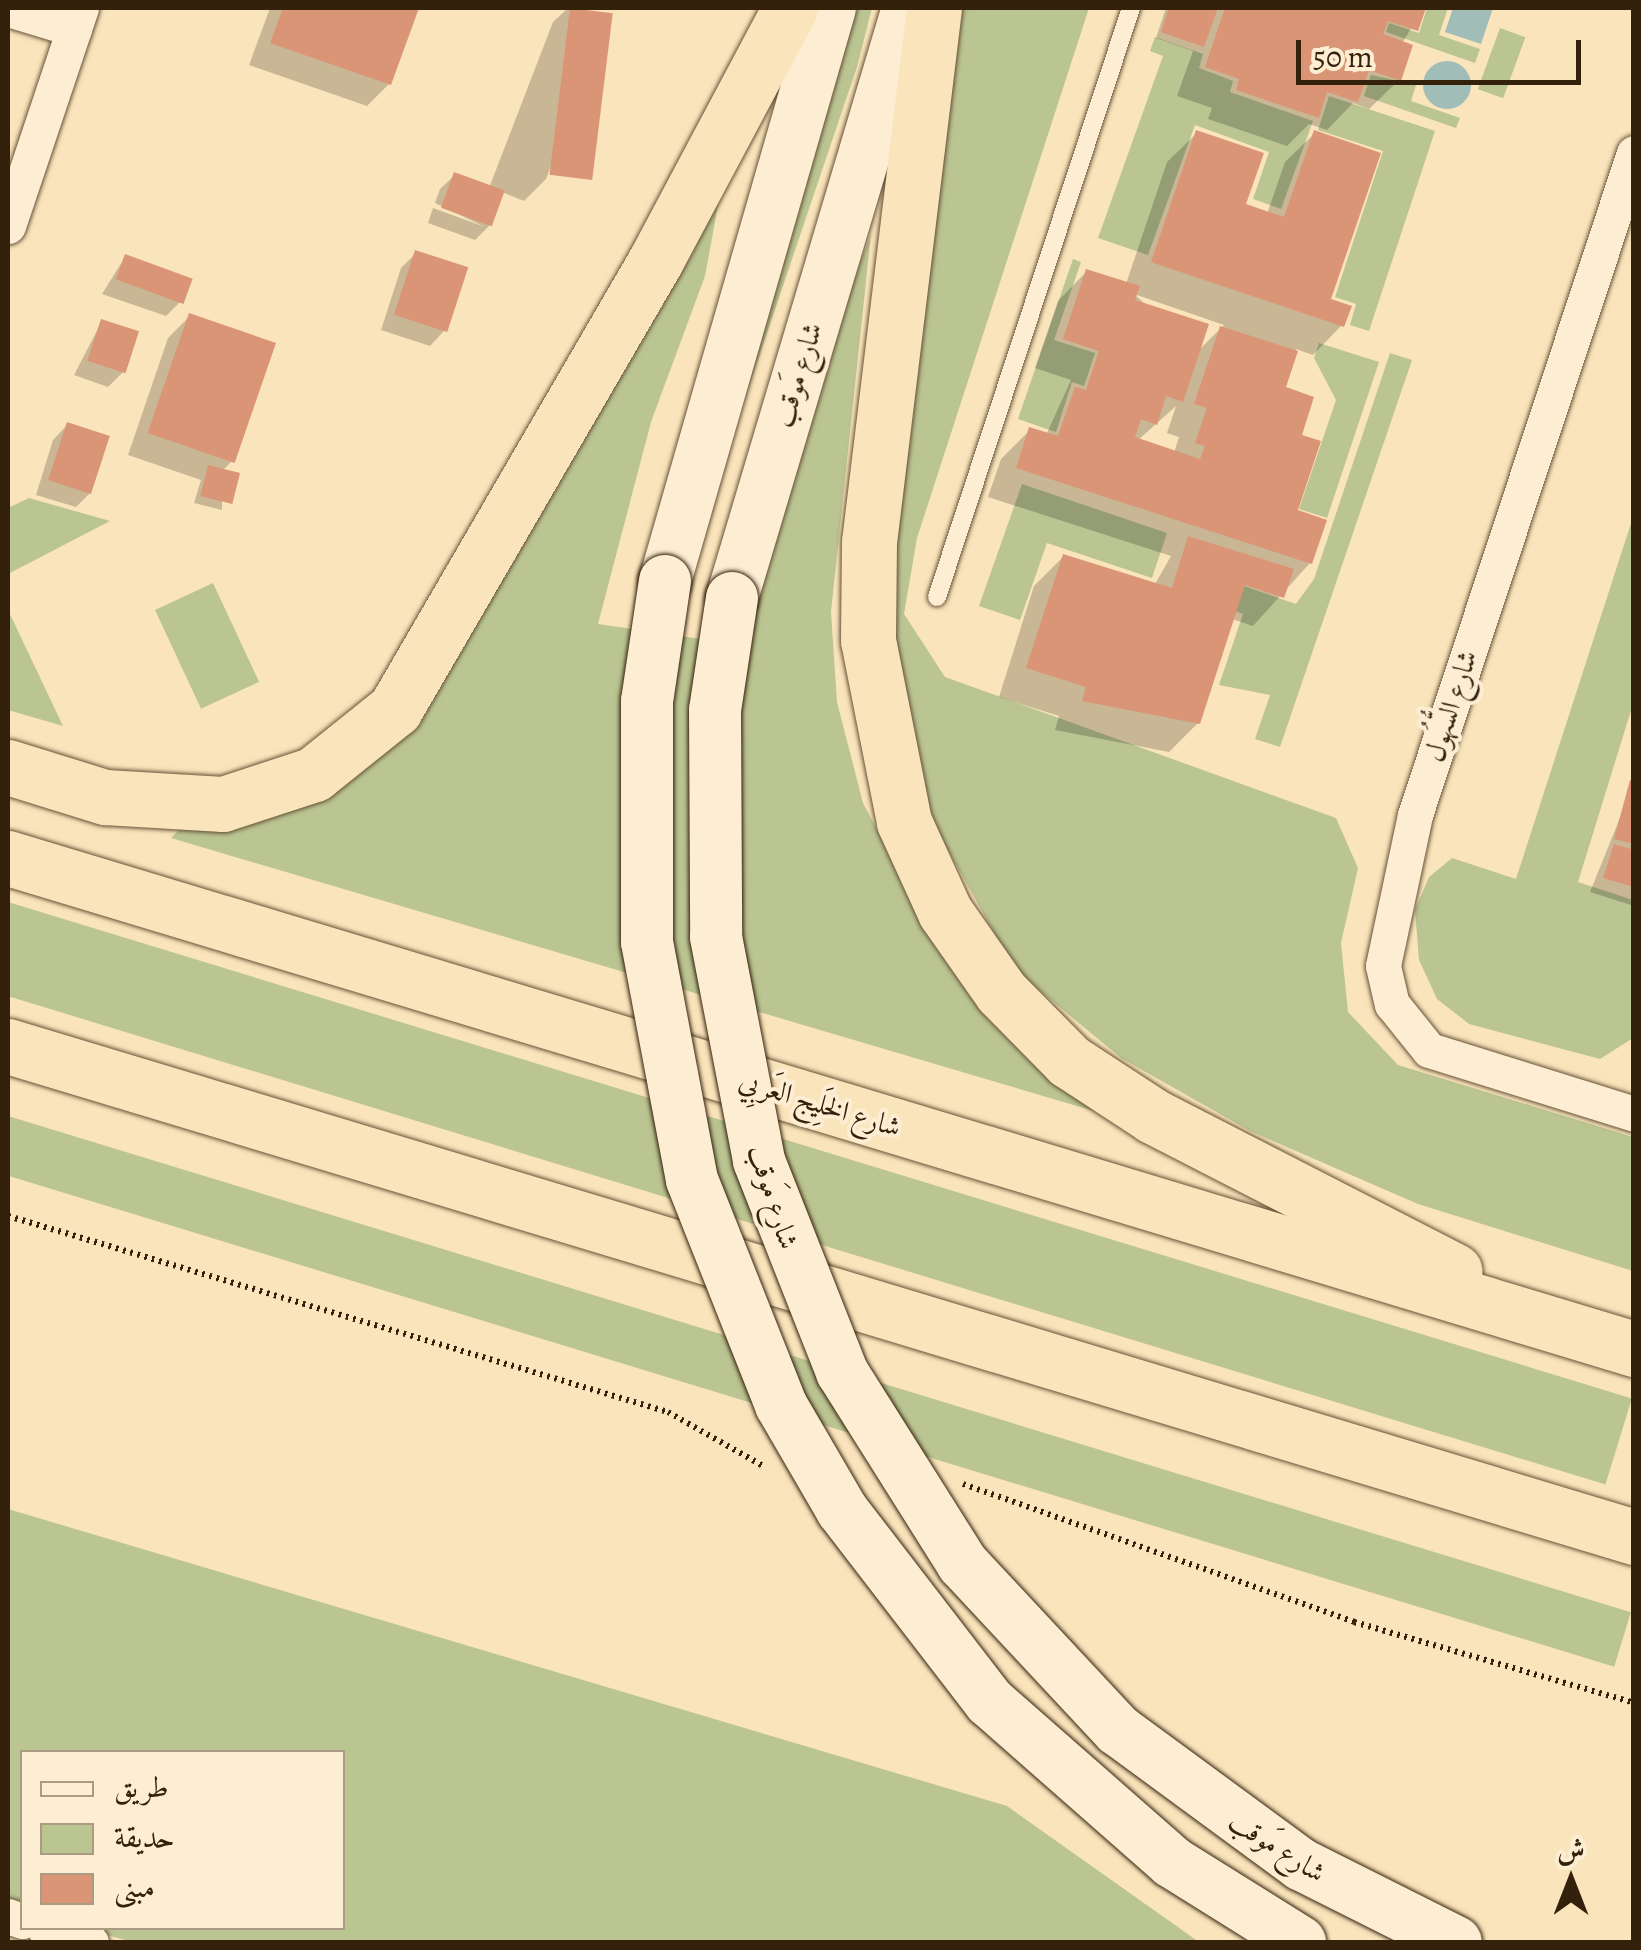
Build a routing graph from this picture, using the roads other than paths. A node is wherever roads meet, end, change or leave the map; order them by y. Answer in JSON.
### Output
{"nodes":[{"id":1,"x":790,"y":8,"type":"edge"},
{"id":2,"x":830,"y":8,"type":"edge"},
{"id":3,"x":908,"y":8,"type":"edge"},
{"id":4,"x":934,"y":8,"type":"edge"},
{"id":5,"x":1132,"y":8,"type":"edge"},
{"id":6,"x":8,"y":9,"type":"edge"},
{"id":7,"x":77,"y":18,"type":"edge"},
{"id":8,"x":1634,"y":153,"type":"edge"},
{"id":9,"x":8,"y":226,"type":"edge"},
{"id":10,"x":936,"y":597,"type":"dead end"},
{"id":11,"x":8,"y":767,"type":"edge"},
{"id":12,"x":8,"y":858,"type":"edge"},
{"id":13,"x":8,"y":1046,"type":"edge"},
{"id":14,"x":1634,"y":1114,"type":"edge"},
{"id":15,"x":1554,"y":1326,"type":"junction"},
{"id":16,"x":1634,"y":1349,"type":"edge"},
{"id":17,"x":1634,"y":1537,"type":"edge"},
{"id":18,"x":51,"y":1930,"type":"edge"},
{"id":19,"x":92,"y":1942,"type":"edge"},
{"id":20,"x":1300,"y":1942,"type":"edge"},
{"id":21,"x":1456,"y":1942,"type":"edge"}],
"edges":[{"from":1,"to":11,"type":"highway"},
{"from":2,"to":20,"type":"main road","bridge":true},
{"from":3,"to":21,"type":"main road","name":"شارع مَوقب","bridge":true},
{"from":4,"to":15,"type":"highway"},
{"from":5,"to":10,"type":"lane"},
{"from":6,"to":7,"type":"street"},
{"from":7,"to":9,"type":"street"},
{"from":8,"to":14,"type":"street","name":"شارع السُّهُول"},
{"from":12,"to":15,"type":"highway","name":"شارع الخَلِيج العَربِي"},
{"from":13,"to":17,"type":"highway"},
{"from":15,"to":16,"type":"highway","name":"شارع الخَلِيج العَربِي"},
{"from":18,"to":19,"type":"street"}]}
